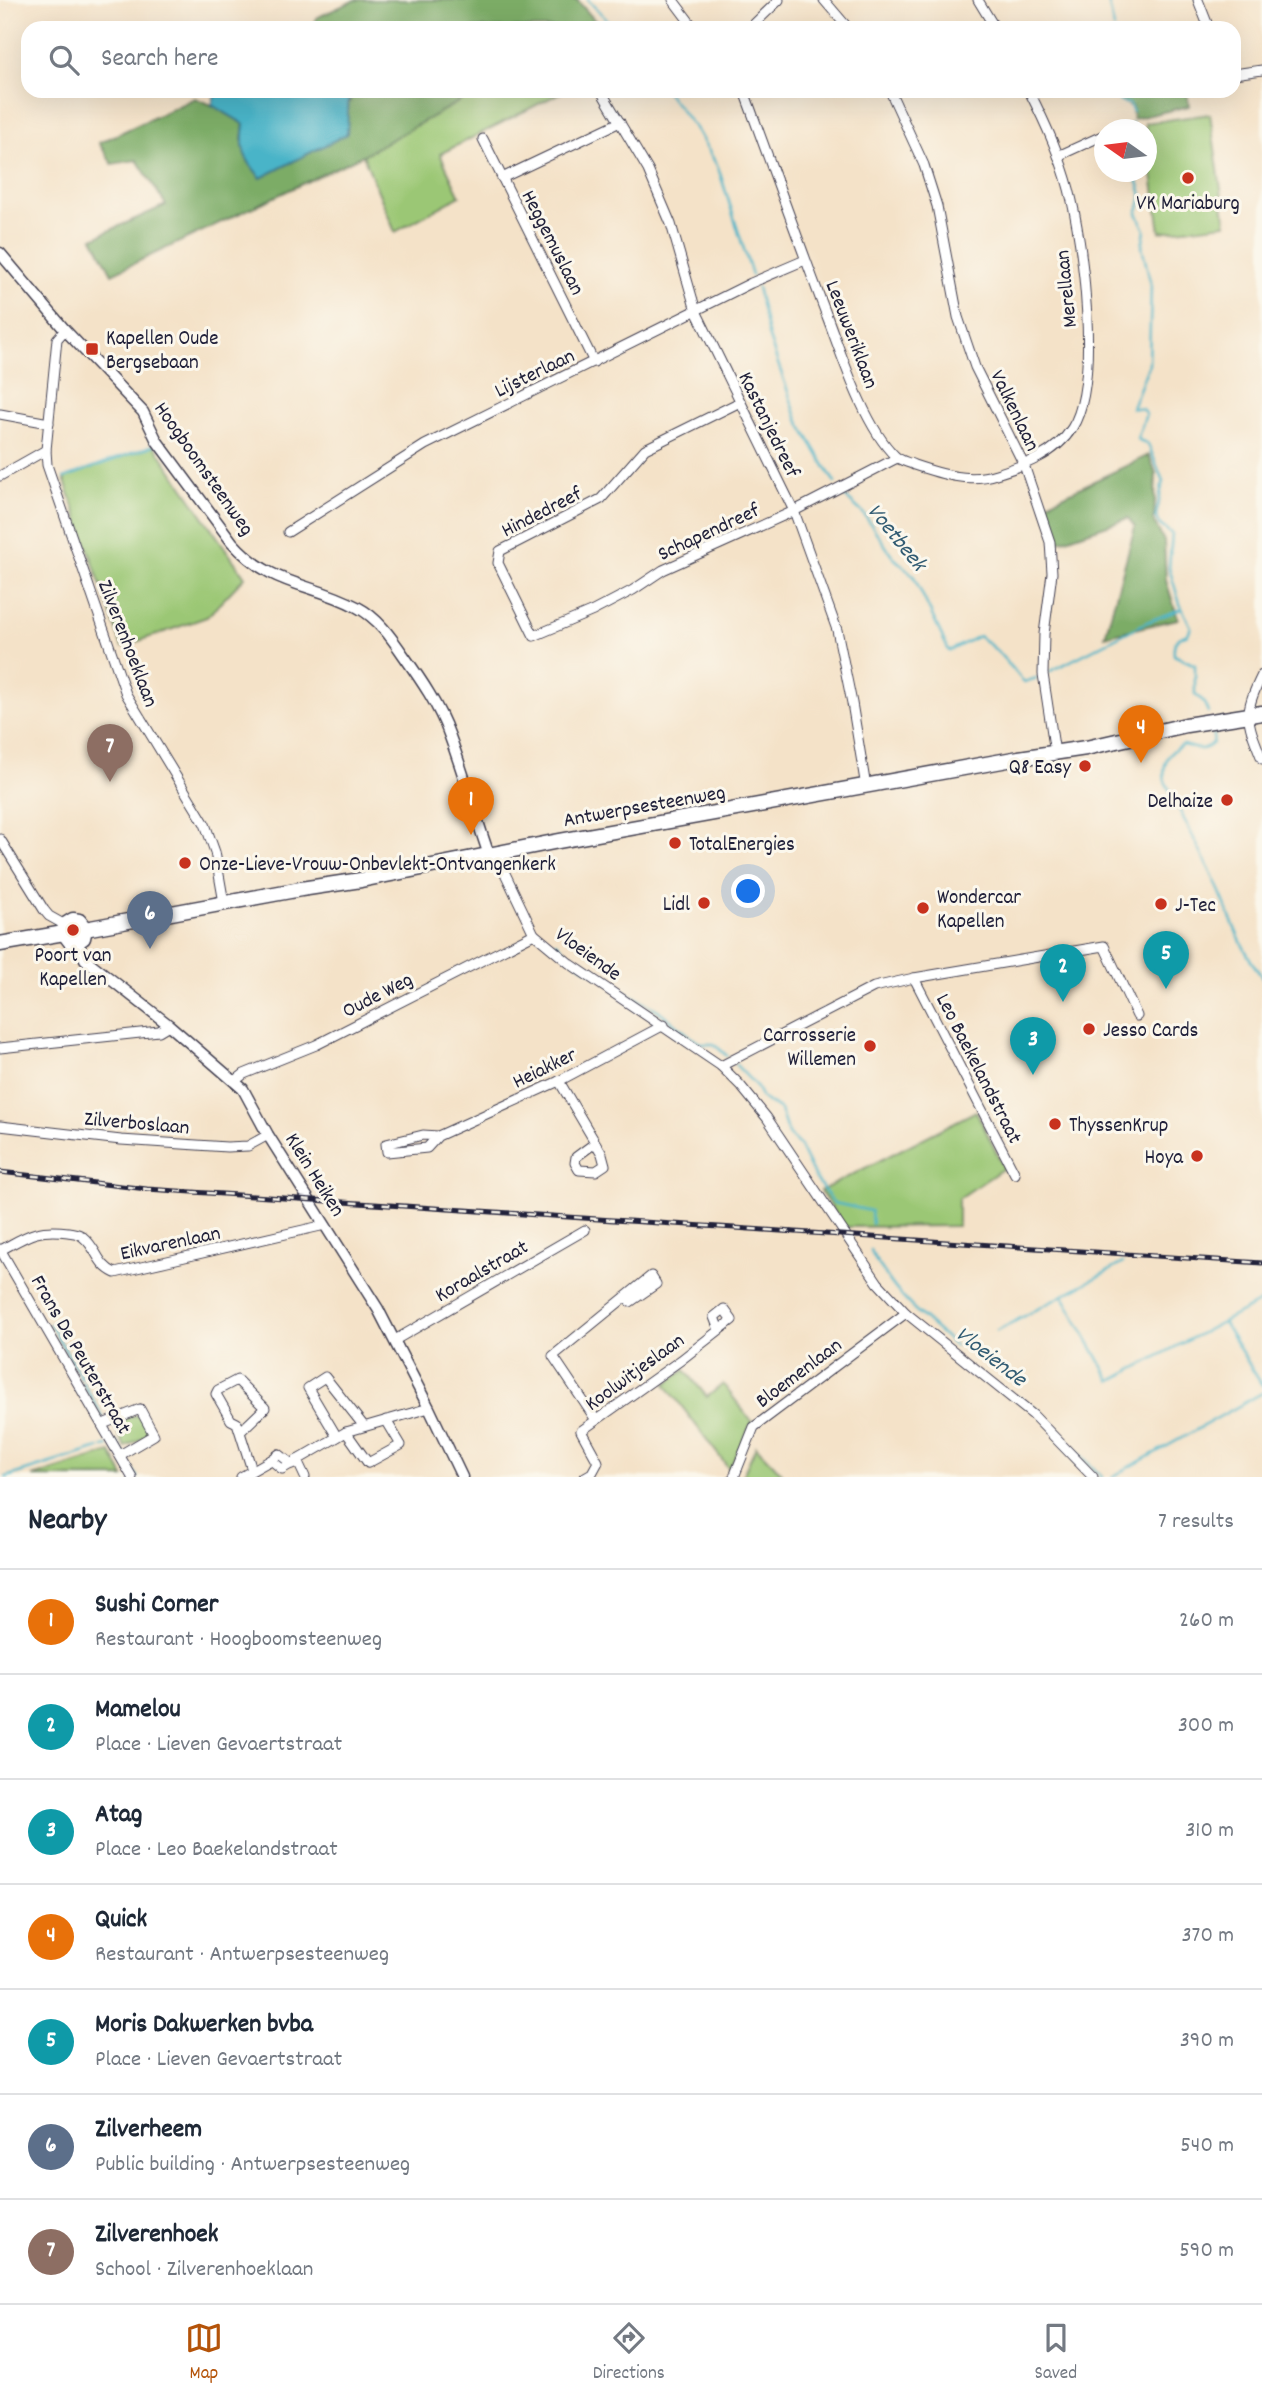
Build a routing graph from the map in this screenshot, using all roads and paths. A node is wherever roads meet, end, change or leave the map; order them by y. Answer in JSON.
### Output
{"nodes":[{"id":1,"x":673,"y":0,"type":"edge"},
{"id":2,"x":779,"y":0,"type":"edge"},
{"id":3,"x":824,"y":0,"type":"edge"},
{"id":4,"x":978,"y":0,"type":"edge"},
{"id":5,"x":1198,"y":0,"type":"edge"},
{"id":6,"x":689,"y":21,"type":"edge"},
{"id":7,"x":757,"y":21,"type":"edge"},
{"id":8,"x":842,"y":21,"type":"edge"},
{"id":9,"x":991,"y":21,"type":"edge"},
{"id":10,"x":1206,"y":21,"type":"edge"},
{"id":11,"x":1262,"y":70,"type":"edge"},
{"id":12,"x":1241,"y":71,"type":"edge"},
{"id":13,"x":1245,"y":73,"type":"junction"},
{"id":14,"x":1241,"y":74,"type":"edge"},
{"id":15,"x":605,"y":98,"type":"edge"},
{"id":16,"x":747,"y":98,"type":"edge"},
{"id":17,"x":893,"y":98,"type":"edge"},
{"id":18,"x":1032,"y":98,"type":"edge"},
{"id":19,"x":620,"y":122,"type":"junction"},
{"id":20,"x":483,"y":139,"type":"dead end"},
{"id":21,"x":1094,"y":140,"type":"edge"},
{"id":22,"x":1058,"y":156,"type":"junction"},
{"id":23,"x":502,"y":178,"type":"junction"},
{"id":24,"x":0,"y":253,"type":"edge"},
{"id":25,"x":806,"y":260,"type":"junction"},
{"id":26,"x":696,"y":312,"type":"junction"},
{"id":27,"x":65,"y":330,"type":"junction"},
{"id":28,"x":594,"y":362,"type":"junction"},
{"id":29,"x":740,"y":402,"type":"junction"},
{"id":30,"x":0,"y":414,"type":"edge"},
{"id":31,"x":48,"y":423,"type":"junction"},
{"id":32,"x":46,"y":450,"type":"junction"},
{"id":33,"x":897,"y":458,"type":"junction"},
{"id":34,"x":1024,"y":466,"type":"junction"},
{"id":35,"x":0,"y":476,"type":"edge"},
{"id":36,"x":794,"y":511,"type":"junction"},
{"id":37,"x":288,"y":532,"type":"dead end"},
{"id":38,"x":534,"y":636,"type":"joint"},
{"id":39,"x":1262,"y":674,"type":"edge"},
{"id":40,"x":1255,"y":714,"type":"edge"},
{"id":41,"x":1055,"y":753,"type":"junction"},
{"id":42,"x":1262,"y":758,"type":"edge"},
{"id":43,"x":866,"y":787,"type":"junction"},
{"id":44,"x":0,"y":839,"type":"edge"},
{"id":45,"x":495,"y":854,"type":"junction"},
{"id":46,"x":224,"y":903,"type":"junction"},
{"id":47,"x":49,"y":916,"type":"junction"},
{"id":48,"x":64,"y":929,"type":"junction"},
{"id":49,"x":534,"y":934,"type":"junction"},
{"id":50,"x":81,"y":935,"type":"junction"},
{"id":51,"x":44,"y":936,"type":"junction"},
{"id":52,"x":0,"y":944,"type":"edge"},
{"id":53,"x":914,"y":978,"type":"junction"},
{"id":54,"x":1137,"y":1016,"type":"dead end"},
{"id":55,"x":169,"y":1025,"type":"junction"},
{"id":56,"x":664,"y":1025,"type":"junction"},
{"id":57,"x":0,"y":1048,"type":"edge"},
{"id":58,"x":721,"y":1066,"type":"junction"},
{"id":59,"x":235,"y":1081,"type":"junction"},
{"id":60,"x":559,"y":1081,"type":"junction"},
{"id":61,"x":0,"y":1126,"type":"edge"},
{"id":62,"x":268,"y":1135,"type":"junction"},
{"id":63,"x":438,"y":1136,"type":"junction"},
{"id":64,"x":595,"y":1143,"type":"dead end"},
{"id":65,"x":1014,"y":1174,"type":"dead end"},
{"id":66,"x":325,"y":1225,"type":"junction"},
{"id":67,"x":585,"y":1230,"type":"dead end"},
{"id":68,"x":0,"y":1250,"type":"edge"},
{"id":69,"x":625,"y":1297,"type":"dead end"},
{"id":70,"x":906,"y":1313,"type":"junction"},
{"id":71,"x":719,"y":1330,"type":"dead end"},
{"id":72,"x":395,"y":1340,"type":"junction"},
{"id":73,"x":429,"y":1408,"type":"junction"},
{"id":74,"x":386,"y":1420,"type":"junction"},
{"id":75,"x":596,"y":1420,"type":"junction"},
{"id":76,"x":103,"y":1424,"type":"junction"},
{"id":77,"x":363,"y":1425,"type":"junction"},
{"id":78,"x":240,"y":1432,"type":"junction"},
{"id":79,"x":346,"y":1432,"type":"junction"},
{"id":80,"x":337,"y":1437,"type":"junction"},
{"id":81,"x":120,"y":1455,"type":"junction"},
{"id":82,"x":271,"y":1460,"type":"junction"},
{"id":83,"x":295,"y":1462,"type":"junction"},
{"id":84,"x":252,"y":1470,"type":"junction"},
{"id":85,"x":283,"y":1473,"type":"edge"},
{"id":86,"x":132,"y":1477,"type":"edge"},
{"id":87,"x":241,"y":1477,"type":"edge"},
{"id":88,"x":305,"y":1477,"type":"edge"},
{"id":89,"x":462,"y":1477,"type":"edge"},
{"id":90,"x":585,"y":1477,"type":"edge"},
{"id":91,"x":734,"y":1477,"type":"edge"},
{"id":92,"x":1093,"y":1477,"type":"edge"}],
"edges":[{"from":1,"to":6,"type":"street"},
{"from":2,"to":7,"type":"street"},
{"from":3,"to":8,"type":"street"},
{"from":4,"to":9,"type":"street"},
{"from":5,"to":10,"type":"street"},
{"from":11,"to":13,"type":"street"},
{"from":12,"to":13,"type":"street"},
{"from":13,"to":14,"type":"street"},
{"from":15,"to":19,"type":"street","name":"Kastanjedreef"},
{"from":16,"to":25,"type":"street","name":"Leeuweriklaan"},
{"from":17,"to":34,"type":"street","name":"Valkenlaan"},
{"from":18,"to":22,"type":"street","name":"Merellaan"},
{"from":19,"to":23,"type":"street"},
{"from":19,"to":26,"type":"street","name":"Kastanjedreef"},
{"from":20,"to":23,"type":"street","name":"Heggemuslaan"},
{"from":21,"to":22,"type":"street"},
{"from":22,"to":34,"type":"street","name":"Merellaan"},
{"from":23,"to":28,"type":"street","name":"Heggemuslaan"},
{"from":24,"to":27,"type":"street","name":"Hoogboomsteenweg"},
{"from":25,"to":26,"type":"street","name":"Lijsterlaan"},
{"from":25,"to":33,"type":"street","name":"Leeuweriklaan"},
{"from":26,"to":28,"type":"street","name":"Lijsterlaan"},
{"from":26,"to":29,"type":"street","name":"Kastanjedreef"},
{"from":27,"to":31,"type":"street","name":"Zilverenhoeklaan"},
{"from":27,"to":45,"type":"street","name":"Hoogboomsteenweg"},
{"from":28,"to":37,"type":"street","name":"Lijsterlaan"},
{"from":29,"to":36,"type":"street","name":"Kastanjedreef"},
{"from":29,"to":38,"type":"street","name":"Hindedreef"},
{"from":30,"to":31,"type":"street"},
{"from":31,"to":32,"type":"street","name":"Zilverenhoeklaan"},
{"from":32,"to":35,"type":"street"},
{"from":32,"to":46,"type":"street","name":"Zilverenhoeklaan"},
{"from":33,"to":34,"type":"street"},
{"from":33,"to":36,"type":"street","name":"Schapendreef"},
{"from":34,"to":41,"type":"street","name":"Valkenlaan"},
{"from":36,"to":38,"type":"street","name":"Schapendreef"},
{"from":36,"to":43,"type":"street","name":"Kastanjedreef"},
{"from":39,"to":40,"type":"street"},
{"from":40,"to":41,"type":"main road","name":"Antwerpsesteenweg"},
{"from":40,"to":42,"type":"street"},
{"from":41,"to":43,"type":"main road","name":"Antwerpsesteenweg"},
{"from":43,"to":45,"type":"main road","name":"Antwerpsesteenweg"},
{"from":44,"to":47,"type":"street"},
{"from":45,"to":46,"type":"main road","name":"Antwerpsesteenweg"},
{"from":45,"to":49,"type":"street","name":"Vloeiende"},
{"from":46,"to":50,"type":"main road","name":"Antwerpsesteenweg"},
{"from":47,"to":48,"type":"street"},
{"from":47,"to":51,"type":"street"},
{"from":48,"to":50,"type":"main road"},
{"from":48,"to":51,"type":"main road"},
{"from":49,"to":56,"type":"street","name":"Vloeiende"},
{"from":49,"to":59,"type":"street","name":"Oude Weg"},
{"from":50,"to":55,"type":"street","name":"Klein Heiken"},
{"from":51,"to":52,"type":"main road"},
{"from":53,"to":54,"type":"street"},
{"from":53,"to":58,"type":"street"},
{"from":53,"to":65,"type":"street","name":"Leo Baekelandstraat"},
{"from":55,"to":57,"type":"street"},
{"from":55,"to":59,"type":"street","name":"Klein Heiken"},
{"from":56,"to":58,"type":"street","name":"Vloeiende"},
{"from":56,"to":60,"type":"street","name":"Heiakker"},
{"from":58,"to":70,"type":"street","name":"Vloeiende"},
{"from":59,"to":62,"type":"street","name":"Klein Heiken"},
{"from":60,"to":63,"type":"street","name":"Heiakker"},
{"from":60,"to":64,"type":"street"},
{"from":61,"to":62,"type":"street","name":"Zilverboslaan"},
{"from":62,"to":66,"type":"street","name":"Klein Heiken"},
{"from":63,"to":63,"type":"street","name":"Heiakker"},
{"from":66,"to":68,"type":"street","name":"Eikvarenlaan"},
{"from":66,"to":72,"type":"street","name":"Klein Heiken"},
{"from":67,"to":72,"type":"street","name":"Koraalstraat"},
{"from":68,"to":76,"type":"street","name":"Frans De Peuterstraat"},
{"from":69,"to":75,"type":"street"},
{"from":70,"to":91,"type":"street","name":"Bloemenlaan"},
{"from":70,"to":92,"type":"street","name":"Vloeiende"},
{"from":71,"to":75,"type":"street","name":"Koolwitjeslaan"},
{"from":72,"to":73,"type":"street","name":"Klein Heiken"},
{"from":73,"to":74,"type":"street"},
{"from":73,"to":89,"type":"street","name":"Klein Heiken"},
{"from":74,"to":77,"type":"street"},
{"from":74,"to":79,"type":"street"},
{"from":75,"to":90,"type":"street","name":"Koolwitjeslaan"},
{"from":76,"to":81,"type":"street","name":"Frans De Peuterstraat"},
{"from":76,"to":81,"type":"street"},
{"from":77,"to":79,"type":"street"},
{"from":77,"to":80,"type":"street"},
{"from":78,"to":78,"type":"street"},
{"from":78,"to":84,"type":"street"},
{"from":79,"to":80,"type":"street"},
{"from":80,"to":83,"type":"street"},
{"from":81,"to":86,"type":"street","name":"Frans De Peuterstraat"},
{"from":82,"to":83,"type":"street"},
{"from":82,"to":84,"type":"street"},
{"from":82,"to":85,"type":"street"},
{"from":83,"to":85,"type":"street"},
{"from":83,"to":88,"type":"street"},
{"from":84,"to":87,"type":"street"}]}
